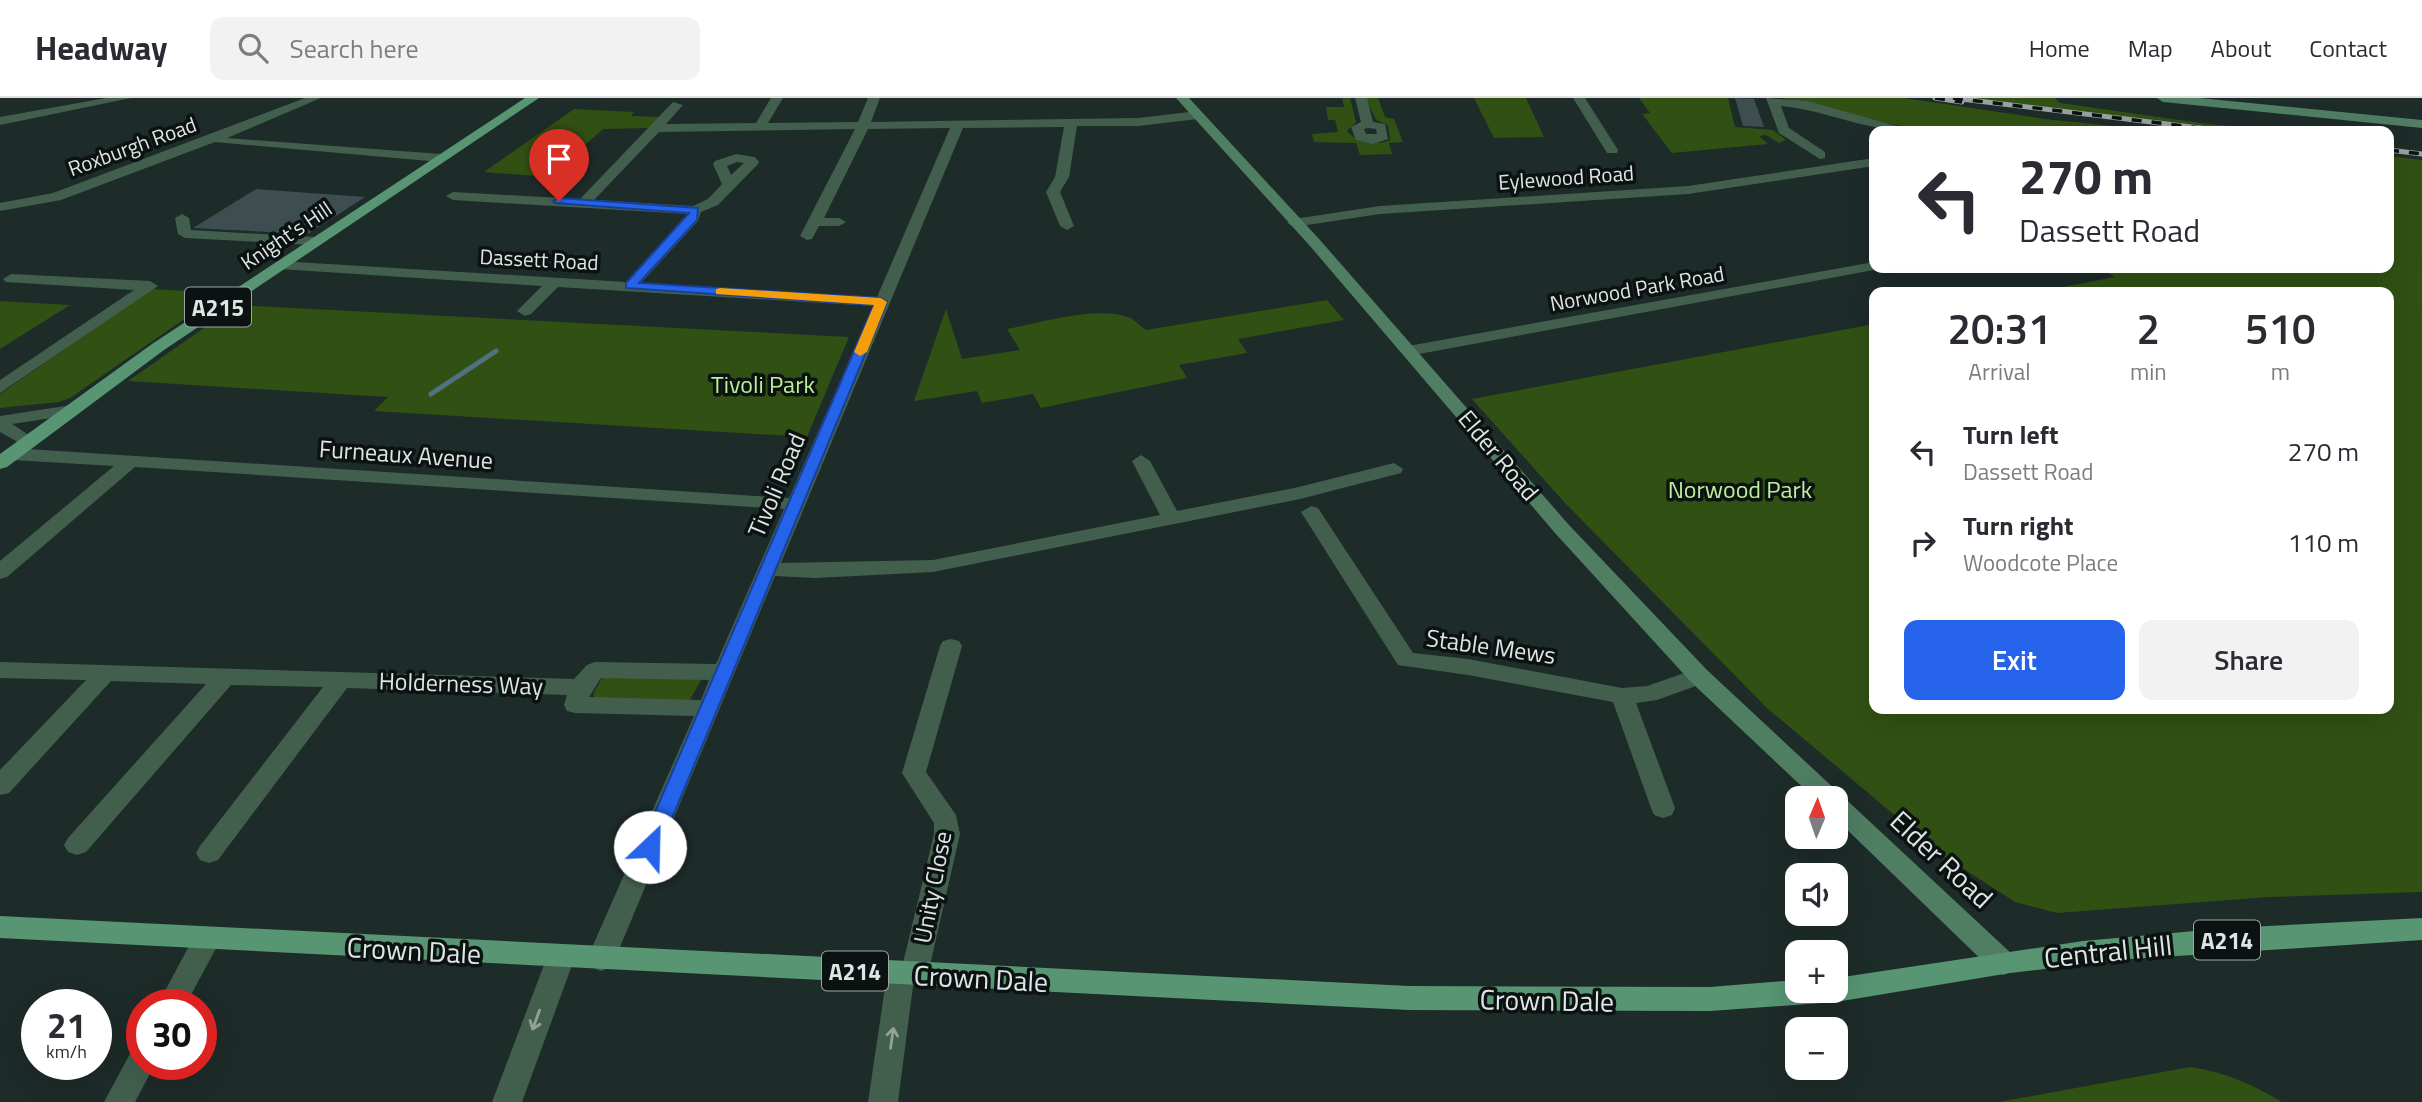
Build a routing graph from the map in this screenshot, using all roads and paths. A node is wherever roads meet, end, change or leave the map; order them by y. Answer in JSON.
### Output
{"nodes":[{"id":1,"x":125,"y":98,"type":"edge"},
{"id":2,"x":315,"y":98,"type":"edge"},
{"id":3,"x":533,"y":98,"type":"edge"},
{"id":4,"x":778,"y":98,"type":"edge"},
{"id":5,"x":874,"y":98,"type":"edge"},
{"id":6,"x":1182,"y":98,"type":"edge"},
{"id":7,"x":1361,"y":98,"type":"edge"},
{"id":8,"x":1579,"y":98,"type":"edge"},
{"id":9,"x":2163,"y":98,"type":"edge"},
{"id":10,"x":107,"y":100,"type":"edge"},
{"id":11,"x":1773,"y":100,"type":"edge"},
{"id":12,"x":677,"y":105,"type":"dead end"},
{"id":13,"x":1198,"y":115,"type":"junction"},
{"id":14,"x":0,"y":121,"type":"edge"},
{"id":15,"x":1071,"y":124,"type":"junction"},
{"id":16,"x":1368,"y":124,"type":"dead end"},
{"id":17,"x":2422,"y":124,"type":"edge"},
{"id":18,"x":958,"y":125,"type":"junction"},
{"id":19,"x":1889,"y":126,"type":"edge"},
{"id":20,"x":864,"y":127,"type":"junction"},
{"id":21,"x":657,"y":128,"type":"junction"},
{"id":22,"x":759,"y":128,"type":"junction"},
{"id":23,"x":211,"y":140,"type":"junction"},
{"id":24,"x":1612,"y":150,"type":"dead end"},
{"id":25,"x":1820,"y":155,"type":"dead end"},
{"id":26,"x":441,"y":158,"type":"junction"},
{"id":27,"x":1869,"y":163,"type":"edge"},
{"id":28,"x":729,"y":185,"type":"dead end"},
{"id":29,"x":453,"y":196,"type":"dead end"},
{"id":30,"x":585,"y":202,"type":"junction"},
{"id":31,"x":0,"y":207,"type":"edge"},
{"id":32,"x":695,"y":210,"type":"junction"},
{"id":33,"x":182,"y":218,"type":"dead end"},
{"id":34,"x":816,"y":222,"type":"junction"},
{"id":35,"x":839,"y":222,"type":"dead end"},
{"id":36,"x":1294,"y":223,"type":"junction"},
{"id":37,"x":1067,"y":226,"type":"dead end"},
{"id":38,"x":807,"y":236,"type":"dead end"},
{"id":39,"x":314,"y":241,"type":"junction"},
{"id":40,"x":279,"y":265,"type":"junction"},
{"id":41,"x":1869,"y":267,"type":"edge"},
{"id":42,"x":10,"y":279,"type":"dead end"},
{"id":43,"x":555,"y":281,"type":"junction"},
{"id":44,"x":630,"y":286,"type":"junction"},
{"id":45,"x":881,"y":302,"type":"junction"},
{"id":46,"x":525,"y":311,"type":"dead end"},
{"id":47,"x":1408,"y":351,"type":"junction"},
{"id":48,"x":0,"y":388,"type":"edge"},
{"id":49,"x":72,"y":410,"type":"junction"},
{"id":50,"x":1,"y":421,"type":"edge"},
{"id":51,"x":29,"y":441,"type":"junction"},
{"id":52,"x":6,"y":458,"type":"edge"},
{"id":53,"x":131,"y":461,"type":"junction"},
{"id":54,"x":1141,"y":461,"type":"dead end"},
{"id":55,"x":1394,"y":469,"type":"dead end"},
{"id":56,"x":797,"y":504,"type":"junction"},
{"id":57,"x":1311,"y":512,"type":"dead end"},
{"id":58,"x":1171,"y":519,"type":"junction"},
{"id":59,"x":769,"y":569,"type":"junction"},
{"id":60,"x":0,"y":572,"type":"edge"},
{"id":61,"x":951,"y":646,"type":"dead end"},
{"id":62,"x":0,"y":670,"type":"edge"},
{"id":63,"x":724,"y":672,"type":"junction"},
{"id":64,"x":104,"y":675,"type":"junction"},
{"id":65,"x":1699,"y":676,"type":"junction"},
{"id":66,"x":225,"y":677,"type":"junction"},
{"id":67,"x":342,"y":679,"type":"junction"},
{"id":68,"x":580,"y":687,"type":"junction"},
{"id":69,"x":1622,"y":696,"type":"junction"},
{"id":70,"x":711,"y":708,"type":"junction"},
{"id":71,"x":0,"y":786,"type":"edge"},
{"id":72,"x":1817,"y":786,"type":"edge"},
{"id":73,"x":1663,"y":808,"type":"dead end"},
{"id":74,"x":1848,"y":815,"type":"edge"},
{"id":75,"x":77,"y":845,"type":"dead end"},
{"id":76,"x":209,"y":853,"type":"dead end"},
{"id":77,"x":0,"y":927,"type":"edge"},
{"id":78,"x":2422,"y":929,"type":"edge"},
{"id":79,"x":207,"y":939,"type":"junction"},
{"id":80,"x":561,"y":957,"type":"junction"},
{"id":81,"x":601,"y":959,"type":"junction"},
{"id":82,"x":2003,"y":963,"type":"junction"},
{"id":83,"x":907,"y":974,"type":"junction"},
{"id":84,"x":180,"y":989,"type":"edge"},
{"id":85,"x":1848,"y":989,"type":"edge"},
{"id":86,"x":1785,"y":993,"type":"edge"},
{"id":87,"x":131,"y":1080,"type":"edge"},
{"id":88,"x":119,"y":1102,"type":"edge"},
{"id":89,"x":507,"y":1102,"type":"edge"},
{"id":90,"x":883,"y":1102,"type":"edge"}],
"edges":[{"from":1,"to":10,"type":"street"},
{"from":2,"to":23,"type":"street","name":"Roxburgh Road"},
{"from":3,"to":26,"type":"main road","name":"Knight's Hill","number":"A215"},
{"from":4,"to":22,"type":"street"},
{"from":5,"to":20,"type":"street"},
{"from":6,"to":13,"type":"main road","name":"Elder Road"},
{"from":7,"to":16,"type":"street"},
{"from":8,"to":24,"type":"street"},
{"from":9,"to":17,"type":"main road"},
{"from":10,"to":14,"type":"street"},
{"from":11,"to":19,"type":"street"},
{"from":11,"to":25,"type":"street"},
{"from":12,"to":21,"type":"street"},
{"from":13,"to":15,"type":"street"},
{"from":13,"to":36,"type":"main road","name":"Elder Road"},
{"from":15,"to":18,"type":"street"},
{"from":15,"to":37,"type":"street"},
{"from":18,"to":20,"type":"street"},
{"from":18,"to":45,"type":"street","name":"Tivoli Road"},
{"from":20,"to":22,"type":"street"},
{"from":20,"to":34,"type":"street"},
{"from":21,"to":22,"type":"street"},
{"from":21,"to":30,"type":"street"},
{"from":23,"to":26,"type":"street"},
{"from":23,"to":31,"type":"street","name":"Roxburgh Road"},
{"from":26,"to":39,"type":"main road","name":"Knight's Hill","number":"A215"},
{"from":27,"to":36,"type":"street","name":"Eylewood Road"},
{"from":28,"to":32,"type":"street"},
{"from":29,"to":30,"type":"street"},
{"from":30,"to":32,"type":"street"},
{"from":32,"to":44,"type":"street"},
{"from":33,"to":39,"type":"street"},
{"from":34,"to":35,"type":"street"},
{"from":34,"to":38,"type":"street"},
{"from":36,"to":47,"type":"main road","name":"Elder Road"},
{"from":39,"to":40,"type":"main road","name":"Knight's Hill","number":"A215"},
{"from":40,"to":43,"type":"street","name":"Dassett Road"},
{"from":40,"to":49,"type":"main road","name":"Knight's Hill","number":"A215"},
{"from":41,"to":47,"type":"street","name":"Norwood Park Road"},
{"from":42,"to":48,"type":"street"},
{"from":43,"to":44,"type":"street","name":"Dassett Road"},
{"from":43,"to":46,"type":"street"},
{"from":44,"to":45,"type":"street","name":"Dassett Road"},
{"from":45,"to":56,"type":"street","name":"Tivoli Road"},
{"from":47,"to":65,"type":"main road","name":"Elder Road"},
{"from":49,"to":50,"type":"street"},
{"from":49,"to":51,"type":"main road","name":"Knight's Hill","number":"A215"},
{"from":50,"to":51,"type":"street"},
{"from":51,"to":52,"type":"main road","name":"Knight's Hill","number":"A215"},
{"from":52,"to":53,"type":"street","name":"Furneaux Avenue"},
{"from":53,"to":56,"type":"street","name":"Furneaux Avenue"},
{"from":53,"to":60,"type":"street"},
{"from":54,"to":58,"type":"street"},
{"from":55,"to":58,"type":"street"},
{"from":56,"to":59,"type":"street","name":"Tivoli Road"},
{"from":57,"to":69,"type":"street","name":"Stable Mews"},
{"from":58,"to":59,"type":"street"},
{"from":59,"to":63,"type":"street","name":"Tivoli Road"},
{"from":61,"to":83,"type":"street","name":"Unity Close"},
{"from":62,"to":64,"type":"street","name":"Holderness Way"},
{"from":63,"to":68,"type":"street"},
{"from":63,"to":70,"type":"street","name":"Tivoli Road"},
{"from":64,"to":66,"type":"street","name":"Holderness Way"},
{"from":64,"to":71,"type":"street"},
{"from":65,"to":69,"type":"street","name":"Stable Mews"},
{"from":65,"to":72,"type":"main road","name":"Elder Road"},
{"from":66,"to":67,"type":"street","name":"Holderness Way"},
{"from":66,"to":75,"type":"street"},
{"from":67,"to":68,"type":"street","name":"Holderness Way"},
{"from":67,"to":76,"type":"street"},
{"from":68,"to":70,"type":"street"},
{"from":69,"to":73,"type":"street"},
{"from":70,"to":81,"type":"street","name":"Tivoli Road"},
{"from":74,"to":82,"type":"main road","name":"Elder Road"},
{"from":77,"to":79,"type":"main road","name":"Crown Dale","number":"A214"},
{"from":78,"to":82,"type":"main road","name":"Central Hill","number":"A214"},
{"from":79,"to":80,"type":"main road","name":"Crown Dale","number":"A214"},
{"from":79,"to":84,"type":"street"},
{"from":80,"to":81,"type":"main road","name":"Crown Dale","number":"A214"},
{"from":80,"to":89,"type":"street","one_way":true},
{"from":81,"to":83,"type":"main road","name":"Crown Dale","number":"A214"},
{"from":82,"to":85,"type":"main road","name":"Crown Dale","number":"A214"},
{"from":83,"to":86,"type":"main road","name":"Crown Dale","number":"A214"},
{"from":90,"to":83,"type":"street","one_way":true},
{"from":87,"to":88,"type":"street"}]}
